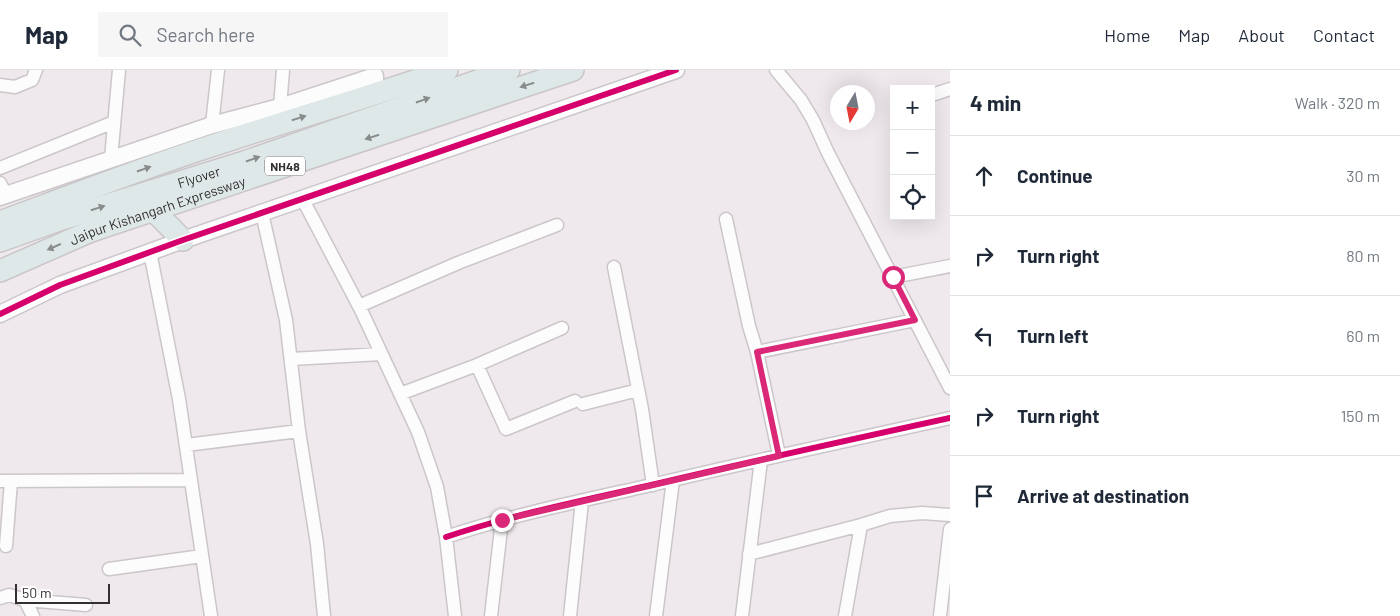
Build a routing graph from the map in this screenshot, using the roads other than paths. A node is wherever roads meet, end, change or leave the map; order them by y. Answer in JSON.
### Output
{"nodes":[{"id":1,"x":36,"y":70,"type":"edge"},
{"id":2,"x":120,"y":70,"type":"edge"},
{"id":3,"x":218,"y":70,"type":"edge"},
{"id":4,"x":283,"y":70,"type":"edge"},
{"id":5,"x":447,"y":70,"type":"edge"},
{"id":6,"x":509,"y":70,"type":"edge"},
{"id":7,"x":573,"y":70,"type":"edge"},
{"id":8,"x":676,"y":70,"type":"edge"},
{"id":9,"x":776,"y":70,"type":"edge"},
{"id":10,"x":375,"y":80,"type":"edge"},
{"id":11,"x":0,"y":85,"type":"edge"},
{"id":12,"x":950,"y":89,"type":"edge"},
{"id":13,"x":935,"y":94,"type":"dead end"},
{"id":14,"x":280,"y":107,"type":"junction"},
{"id":15,"x":114,"y":122,"type":"junction"},
{"id":16,"x":212,"y":125,"type":"junction"},
{"id":17,"x":111,"y":159,"type":"junction"},
{"id":18,"x":0,"y":168,"type":"edge"},
{"id":19,"x":2,"y":192,"type":"edge"},
{"id":20,"x":302,"y":198,"type":"junction"},
{"id":21,"x":153,"y":210,"type":"junction"},
{"id":22,"x":262,"y":212,"type":"junction"},
{"id":23,"x":726,"y":220,"type":"dead end"},
{"id":24,"x":0,"y":222,"type":"edge"},
{"id":25,"x":557,"y":225,"type":"dead end"},
{"id":26,"x":183,"y":240,"type":"junction"},
{"id":27,"x":0,"y":241,"type":"edge"},
{"id":28,"x":150,"y":252,"type":"junction"},
{"id":29,"x":950,"y":266,"type":"edge"},
{"id":30,"x":614,"y":267,"type":"dead end"},
{"id":31,"x":0,"y":271,"type":"edge"},
{"id":32,"x":893,"y":277,"type":"junction"},
{"id":33,"x":358,"y":306,"type":"junction"},
{"id":34,"x":0,"y":314,"type":"edge"},
{"id":35,"x":915,"y":320,"type":"junction"},
{"id":36,"x":562,"y":328,"type":"dead end"},
{"id":37,"x":757,"y":352,"type":"junction"},
{"id":38,"x":381,"y":354,"type":"junction"},
{"id":39,"x":291,"y":359,"type":"junction"},
{"id":40,"x":477,"y":365,"type":"junction"},
{"id":41,"x":947,"y":375,"type":"edge"},
{"id":42,"x":950,"y":388,"type":"edge"},
{"id":43,"x":638,"y":390,"type":"junction"},
{"id":44,"x":400,"y":394,"type":"junction"},
{"id":45,"x":950,"y":418,"type":"edge"},
{"id":46,"x":299,"y":431,"type":"junction"},
{"id":47,"x":186,"y":445,"type":"junction"},
{"id":48,"x":779,"y":456,"type":"junction"},
{"id":49,"x":761,"y":460,"type":"junction"},
{"id":50,"x":191,"y":480,"type":"junction"},
{"id":51,"x":673,"y":480,"type":"junction"},
{"id":52,"x":5,"y":481,"type":"edge"},
{"id":53,"x":652,"y":484,"type":"junction"},
{"id":54,"x":582,"y":501,"type":"junction"},
{"id":55,"x":950,"y":515,"type":"edge"},
{"id":56,"x":502,"y":520,"type":"junction"},
{"id":57,"x":862,"y":525,"type":"junction"},
{"id":58,"x":950,"y":529,"type":"edge"},
{"id":59,"x":446,"y":537,"type":"junction"},
{"id":60,"x":6,"y":546,"type":"dead end"},
{"id":61,"x":749,"y":554,"type":"junction"},
{"id":62,"x":202,"y":556,"type":"junction"},
{"id":63,"x":109,"y":569,"type":"dead end"},
{"id":64,"x":0,"y":598,"type":"edge"},
{"id":65,"x":25,"y":600,"type":"junction"},
{"id":66,"x":86,"y":605,"type":"dead end"},
{"id":67,"x":33,"y":616,"type":"edge"},
{"id":68,"x":211,"y":616,"type":"edge"},
{"id":69,"x":324,"y":616,"type":"edge"},
{"id":70,"x":455,"y":616,"type":"edge"},
{"id":71,"x":491,"y":616,"type":"edge"},
{"id":72,"x":570,"y":616,"type":"edge"},
{"id":73,"x":656,"y":616,"type":"edge"},
{"id":74,"x":742,"y":616,"type":"edge"},
{"id":75,"x":845,"y":616,"type":"edge"},
{"id":76,"x":940,"y":616,"type":"edge"}],
"edges":[{"from":1,"to":11,"type":"street"},
{"from":2,"to":15,"type":"street"},
{"from":3,"to":16,"type":"street"},
{"from":4,"to":14,"type":"street"},
{"from":5,"to":10,"type":"highway"},
{"from":27,"to":6,"type":"highway","name":"Flyover","number":"NH48","one_way":true},
{"from":7,"to":21,"type":"highway","name":"Jaipur Kishangarh Expressway","number":"NH48","one_way":true},
{"from":8,"to":20,"type":"street"},
{"from":9,"to":32,"type":"street"},
{"from":10,"to":14,"type":"street"},
{"from":24,"to":10,"type":"highway","one_way":true},
{"from":12,"to":13,"type":"street"},
{"from":14,"to":16,"type":"street"},
{"from":15,"to":17,"type":"street"},
{"from":15,"to":18,"type":"street"},
{"from":16,"to":17,"type":"street"},
{"from":17,"to":19,"type":"street"},
{"from":20,"to":22,"type":"street"},
{"from":20,"to":33,"type":"street"},
{"from":21,"to":26,"type":"highway"},
{"from":21,"to":31,"type":"highway","name":"Jaipur Kishangarh Expressway","number":"NH48","one_way":true},
{"from":22,"to":26,"type":"street"},
{"from":22,"to":39,"type":"street"},
{"from":23,"to":37,"type":"street"},
{"from":25,"to":33,"type":"street"},
{"from":26,"to":28,"type":"street"},
{"from":28,"to":34,"type":"street"},
{"from":28,"to":47,"type":"street"},
{"from":29,"to":32,"type":"street"},
{"from":30,"to":43,"type":"street"},
{"from":32,"to":35,"type":"street"},
{"from":33,"to":38,"type":"street"},
{"from":35,"to":37,"type":"street"},
{"from":35,"to":41,"type":"street"},
{"from":36,"to":40,"type":"street"},
{"from":37,"to":48,"type":"street"},
{"from":38,"to":39,"type":"street"},
{"from":38,"to":44,"type":"street"},
{"from":39,"to":46,"type":"street"},
{"from":40,"to":43,"type":"street"},
{"from":40,"to":44,"type":"street"},
{"from":41,"to":42,"type":"street"},
{"from":43,"to":53,"type":"street"},
{"from":44,"to":59,"type":"street"},
{"from":45,"to":48,"type":"street"},
{"from":46,"to":47,"type":"street"},
{"from":46,"to":69,"type":"street"},
{"from":47,"to":50,"type":"street"},
{"from":48,"to":49,"type":"street"},
{"from":49,"to":51,"type":"street"},
{"from":49,"to":61,"type":"street"},
{"from":50,"to":52,"type":"street"},
{"from":50,"to":62,"type":"street"},
{"from":51,"to":53,"type":"street"},
{"from":51,"to":73,"type":"street"},
{"from":52,"to":60,"type":"street"},
{"from":53,"to":54,"type":"street"},
{"from":54,"to":56,"type":"street"},
{"from":54,"to":72,"type":"street"},
{"from":55,"to":57,"type":"street"},
{"from":56,"to":59,"type":"street"},
{"from":56,"to":71,"type":"street"},
{"from":57,"to":61,"type":"street"},
{"from":57,"to":75,"type":"street"},
{"from":58,"to":76,"type":"street"},
{"from":59,"to":70,"type":"street"},
{"from":61,"to":74,"type":"street"},
{"from":62,"to":63,"type":"street"},
{"from":62,"to":68,"type":"street"},
{"from":64,"to":65,"type":"street"},
{"from":65,"to":66,"type":"street"},
{"from":65,"to":67,"type":"street"}]}
